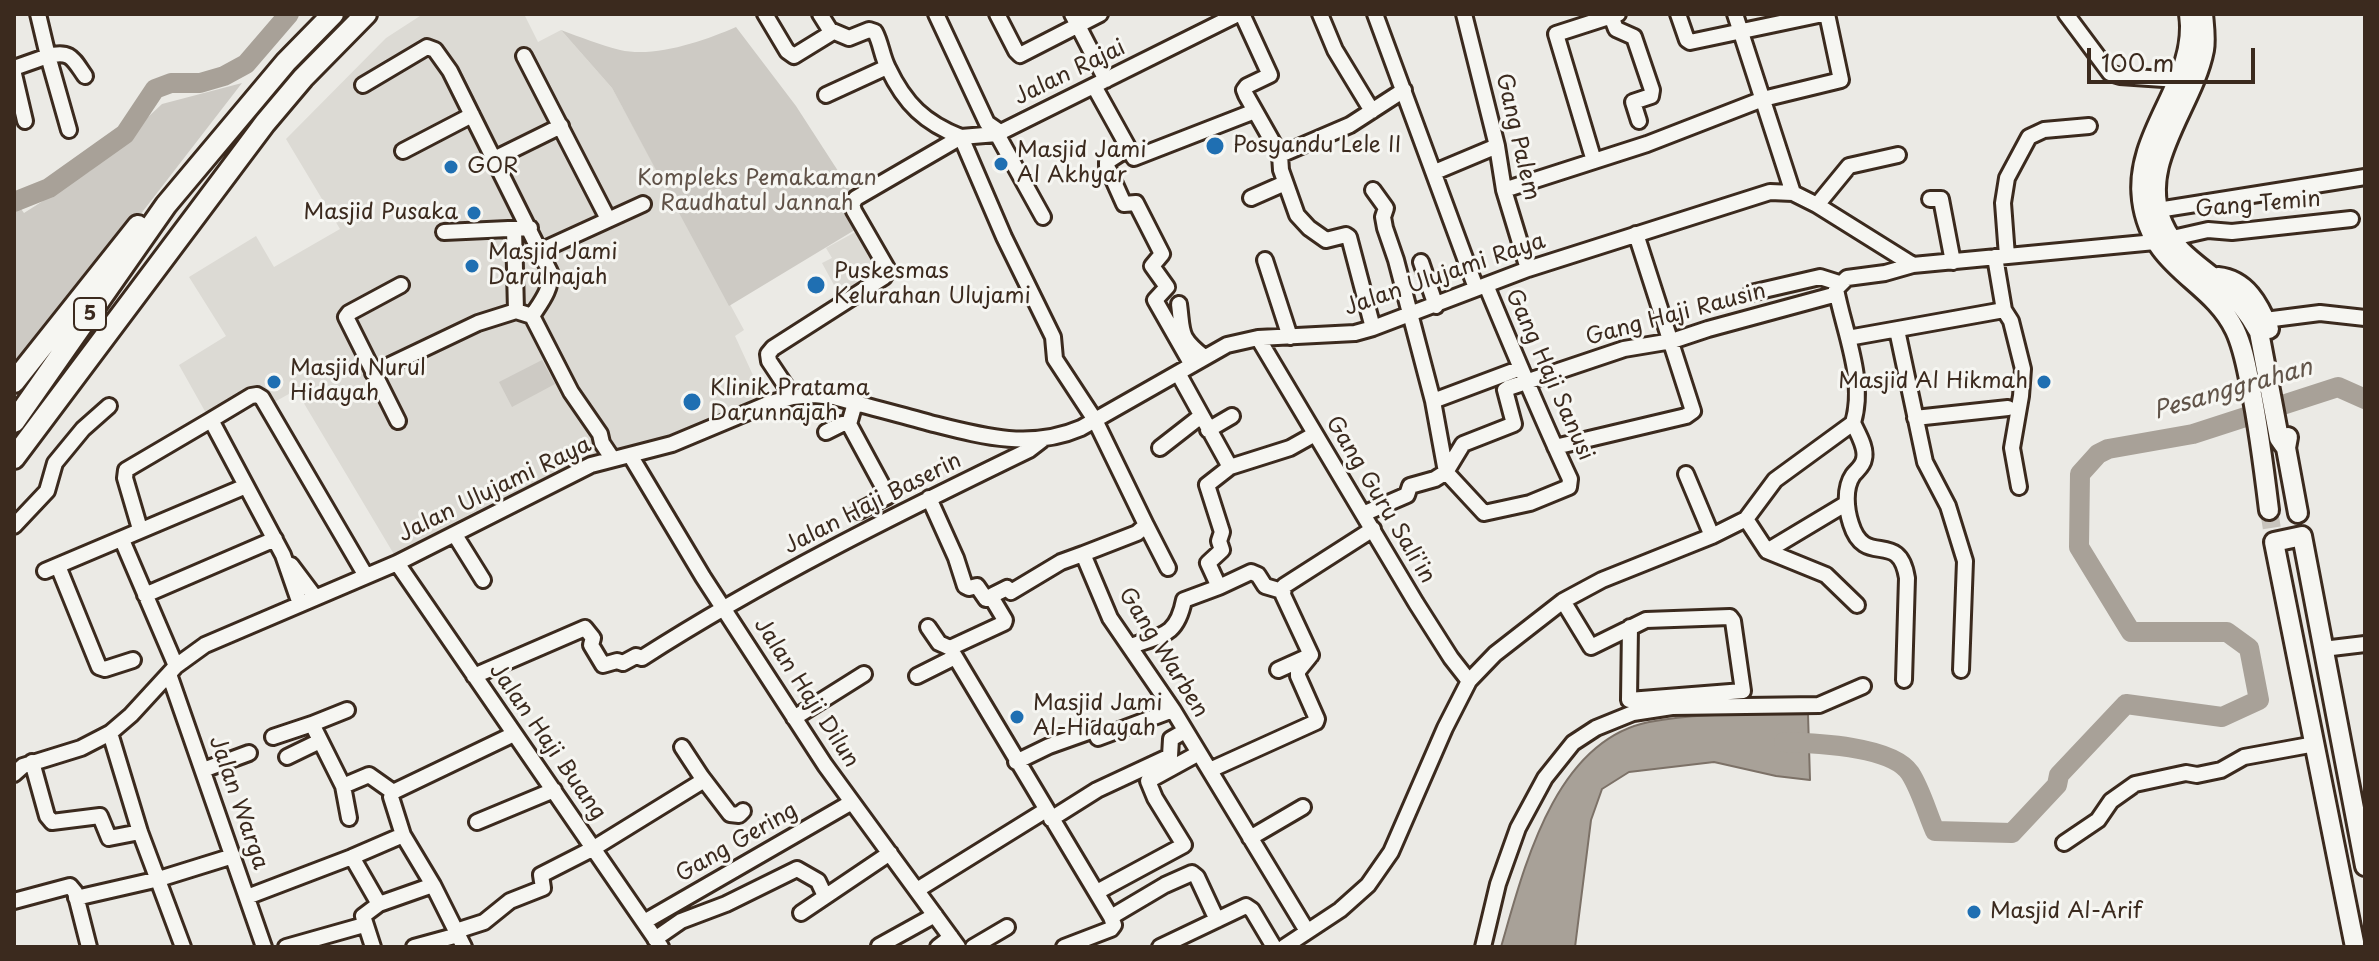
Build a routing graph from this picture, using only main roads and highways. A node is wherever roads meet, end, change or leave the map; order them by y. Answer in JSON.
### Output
{"nodes":[{"id":1,"x":333,"y":14,"type":"edge"},
{"id":2,"x":366,"y":14,"type":"edge"},
{"id":3,"x":2189,"y":14,"type":"edge"},
{"id":4,"x":2203,"y":14,"type":"edge"},
{"id":5,"x":166,"y":205,"type":"junction"},
{"id":6,"x":2162,"y":240,"type":"junction"},
{"id":7,"x":2262,"y":323,"type":"junction"},
{"id":8,"x":2238,"y":337,"type":"junction"},
{"id":9,"x":2261,"y":371,"type":"junction"},
{"id":10,"x":14,"y":382,"type":"edge"},
{"id":11,"x":2270,"y":420,"type":"junction"},
{"id":12,"x":14,"y":422,"type":"edge"},
{"id":13,"x":14,"y":458,"type":"edge"},
{"id":14,"x":2269,"y":510,"type":"tunnel mouth"},
{"id":15,"x":2298,"y":513,"type":"dead end"},
{"id":16,"x":2361,"y":817,"type":"edge"},
{"id":17,"x":2365,"y":866,"type":"edge"},
{"id":18,"x":2355,"y":947,"type":"edge"}],
"edges":[{"from":1,"to":5,"type":"highway","number":"5"},
{"from":2,"to":13,"type":"highway","number":"5"},
{"from":3,"to":6,"type":"main road"},
{"from":4,"to":6,"type":"main road"},
{"from":5,"to":10,"type":"highway"},
{"from":5,"to":12,"type":"highway","number":"5"},
{"from":6,"to":7,"type":"main road"},
{"from":6,"to":8,"type":"main road"},
{"from":7,"to":8,"type":"main road"},
{"from":7,"to":9,"type":"main road"},
{"from":8,"to":9,"type":"main road"},
{"from":9,"to":11,"type":"main road"},
{"from":9,"to":11,"type":"main road"},
{"from":11,"to":14,"type":"main road"},
{"from":11,"to":15,"type":"main road"},
{"from":16,"to":17,"type":"main road"},
{"from":16,"to":18,"type":"main road"}]}
